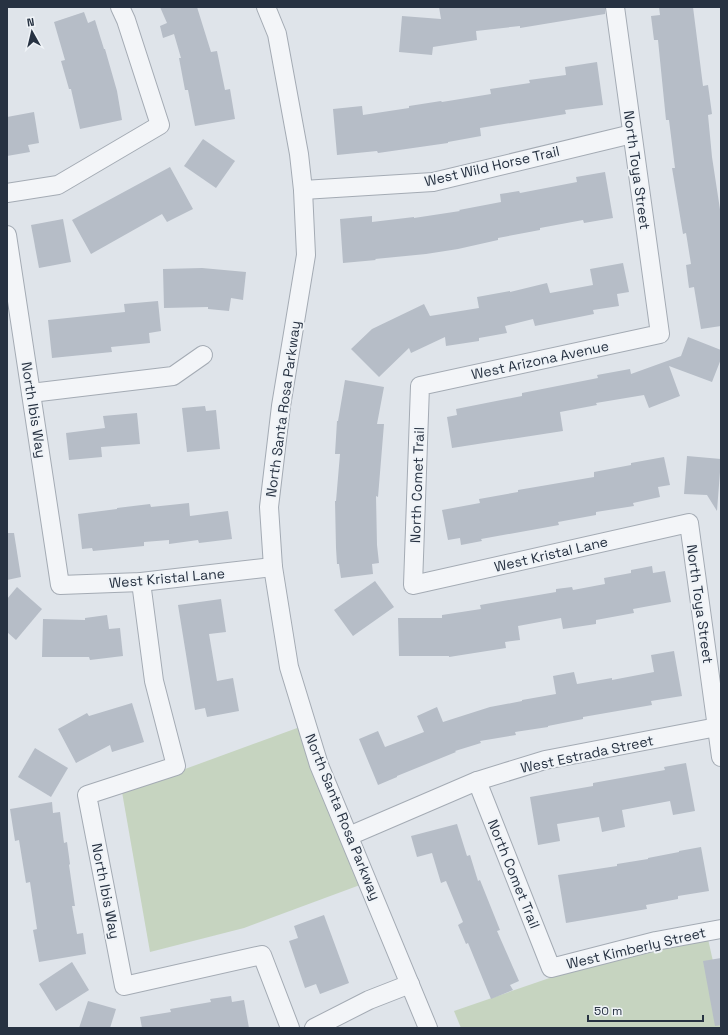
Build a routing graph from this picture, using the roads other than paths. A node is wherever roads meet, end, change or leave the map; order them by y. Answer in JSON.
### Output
{"nodes":[{"id":1,"x":120,"y":7,"type":"edge"},
{"id":2,"x":266,"y":7,"type":"edge"},
{"id":3,"x":614,"y":7,"type":"edge"},
{"id":4,"x":632,"y":134,"type":"junction"},
{"id":5,"x":303,"y":190,"type":"junction"},
{"id":6,"x":7,"y":193,"type":"edge"},
{"id":7,"x":7,"y":235,"type":"edge"},
{"id":8,"x":660,"y":334,"type":"joint"},
{"id":9,"x":203,"y":355,"type":"dead end"},
{"id":10,"x":420,"y":386,"type":"joint"},
{"id":11,"x":31,"y":393,"type":"junction"},
{"id":12,"x":689,"y":522,"type":"joint"},
{"id":13,"x":273,"y":567,"type":"junction"},
{"id":14,"x":141,"y":582,"type":"junction"},
{"id":15,"x":60,"y":585,"type":"joint"},
{"id":16,"x":413,"y":585,"type":"joint"},
{"id":17,"x":717,"y":726,"type":"junction"},
{"id":18,"x":721,"y":757,"type":"edge"},
{"id":19,"x":477,"y":781,"type":"junction"},
{"id":20,"x":349,"y":836,"type":"junction"},
{"id":21,"x":721,"y":929,"type":"edge"},
{"id":22,"x":551,"y":968,"type":"joint"},
{"id":23,"x":410,"y":984,"type":"junction"},
{"id":24,"x":290,"y":1028,"type":"edge"},
{"id":25,"x":314,"y":1028,"type":"edge"},
{"id":26,"x":428,"y":1028,"type":"edge"}],
"edges":[{"from":1,"to":6,"type":"street"},
{"from":2,"to":5,"type":"street","name":"North Santa Rosa Parkway"},
{"from":3,"to":4,"type":"street","name":"North Toya Street"},
{"from":4,"to":5,"type":"street","name":"West Wild Horse Trail"},
{"from":4,"to":8,"type":"street","name":"North Toya Street"},
{"from":5,"to":13,"type":"street","name":"North Santa Rosa Parkway"},
{"from":7,"to":11,"type":"street","name":"North Ibis Way"},
{"from":8,"to":10,"type":"street","name":"West Arizona Avenue"},
{"from":9,"to":11,"type":"street"},
{"from":10,"to":16,"type":"street","name":"North Comet Trail"},
{"from":11,"to":15,"type":"street","name":"North Ibis Way"},
{"from":12,"to":16,"type":"street","name":"West Kristal Lane"},
{"from":12,"to":17,"type":"street","name":"North Toya Street"},
{"from":13,"to":14,"type":"street","name":"West Kristal Lane"},
{"from":13,"to":20,"type":"street","name":"North Santa Rosa Parkway"},
{"from":14,"to":15,"type":"street","name":"West Kristal Lane"},
{"from":14,"to":24,"type":"street","name":"North Ibis Way"},
{"from":17,"to":18,"type":"street","name":"North Toya Street"},
{"from":17,"to":19,"type":"street","name":"West Estrada Street"},
{"from":19,"to":20,"type":"street","name":"West Estrada Street"},
{"from":19,"to":22,"type":"street","name":"North Comet Trail"},
{"from":20,"to":23,"type":"street","name":"North Santa Rosa Parkway"},
{"from":21,"to":22,"type":"street","name":"West Kimberly Street"},
{"from":23,"to":25,"type":"street"},
{"from":23,"to":26,"type":"street","name":"North Santa Rosa Parkway"}]}
